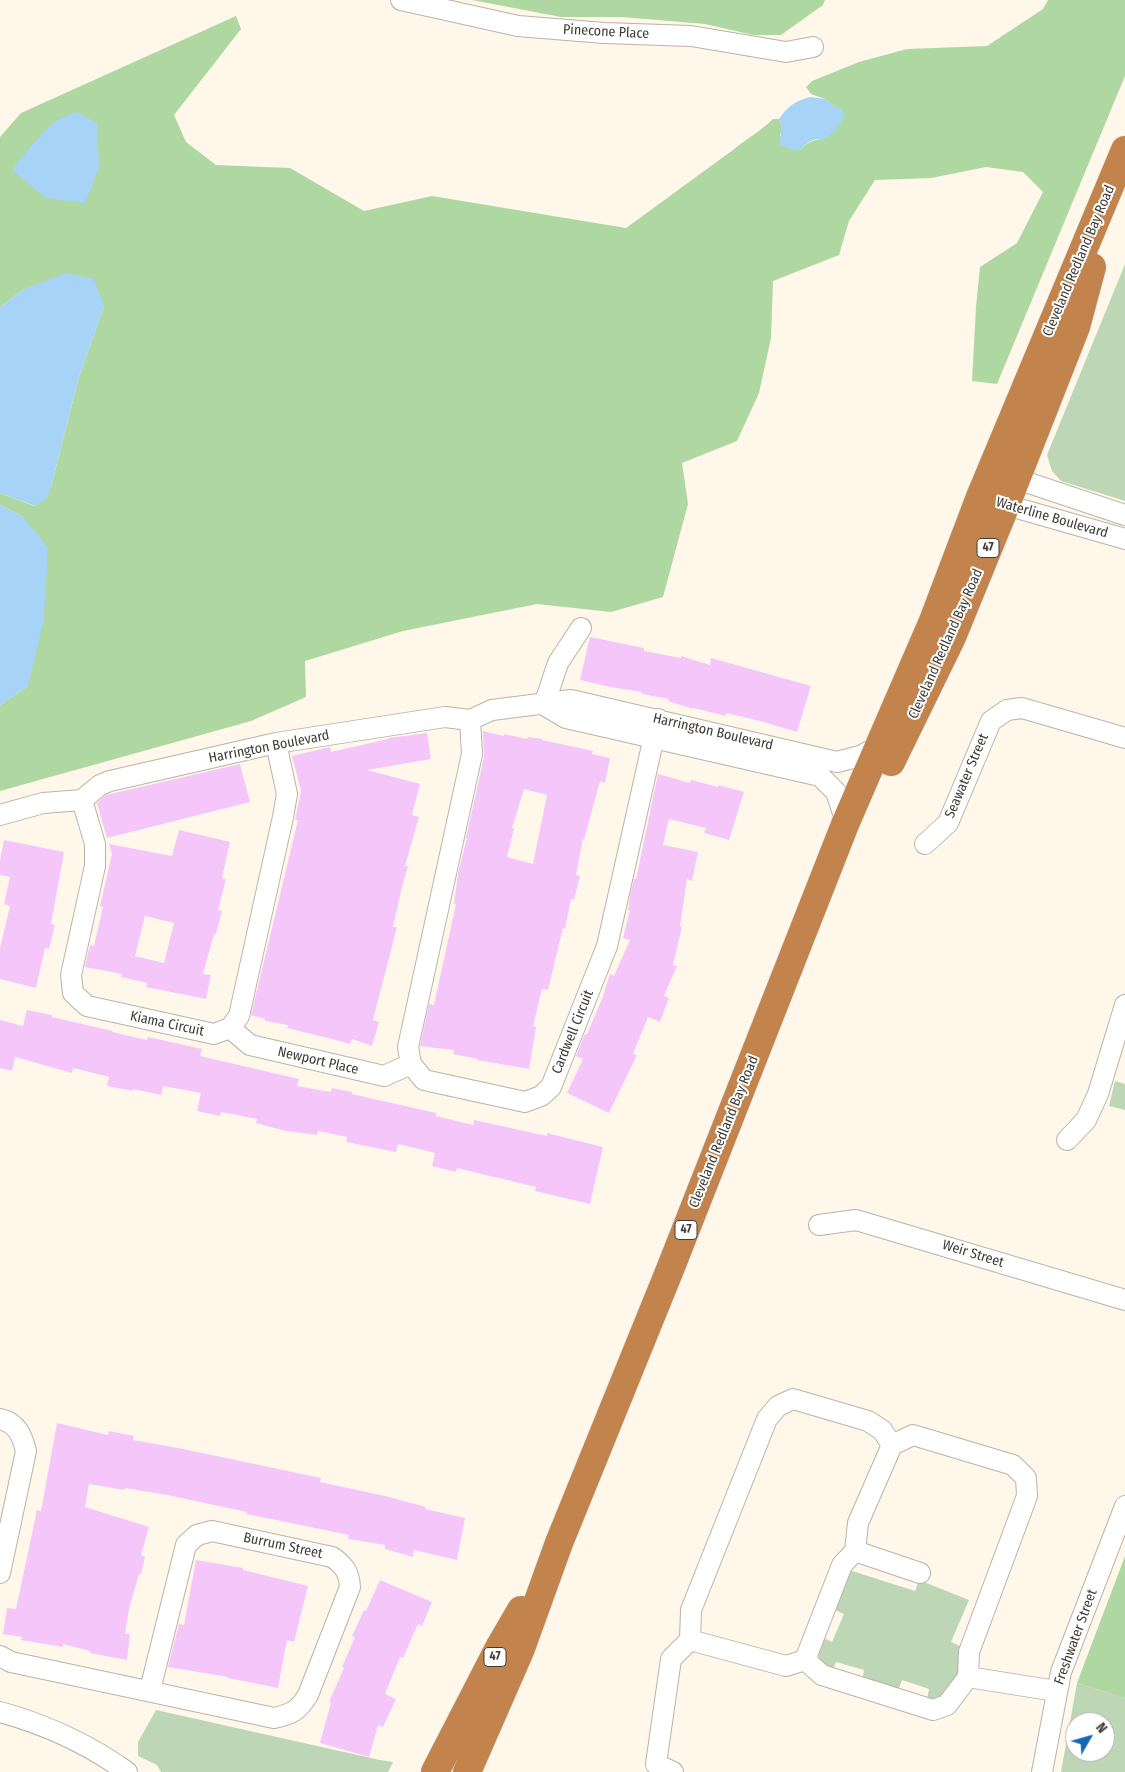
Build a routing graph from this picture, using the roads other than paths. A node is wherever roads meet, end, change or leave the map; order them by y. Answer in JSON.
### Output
{"nodes":[{"id":1,"x":401,"y":0,"type":"edge"},
{"id":2,"x":812,"y":47,"type":"dead end"},
{"id":3,"x":1123,"y":156,"type":"edge"},
{"id":4,"x":1004,"y":475,"type":"junction"},
{"id":5,"x":980,"y":497,"type":"junction"},
{"id":6,"x":1006,"y":505,"type":"junction"},
{"id":7,"x":1125,"y":515,"type":"edge"},
{"id":8,"x":1125,"y":539,"type":"edge"},
{"id":9,"x":581,"y":628,"type":"dead end"},
{"id":10,"x":544,"y":705,"type":"junction"},
{"id":11,"x":470,"y":720,"type":"junction"},
{"id":12,"x":656,"y":729,"type":"junction"},
{"id":13,"x":1125,"y":738,"type":"edge"},
{"id":14,"x":276,"y":743,"type":"junction"},
{"id":15,"x":879,"y":746,"type":"junction"},
{"id":16,"x":82,"y":800,"type":"junction"},
{"id":17,"x":0,"y":815,"type":"edge"},
{"id":18,"x":846,"y":822,"type":"junction"},
{"id":19,"x":925,"y":844,"type":"dead end"},
{"id":20,"x":810,"y":916,"type":"junction"},
{"id":21,"x":1125,"y":1004,"type":"edge"},
{"id":22,"x":230,"y":1028,"type":"junction"},
{"id":23,"x":411,"y":1064,"type":"junction"},
{"id":24,"x":1067,"y":1140,"type":"dead end"},
{"id":25,"x":819,"y":1224,"type":"dead end"},
{"id":26,"x":1125,"y":1300,"type":"edge"},
{"id":27,"x":0,"y":1418,"type":"edge"},
{"id":28,"x":892,"y":1445,"type":"junction"},
{"id":29,"x":1125,"y":1506,"type":"edge"},
{"id":30,"x":559,"y":1543,"type":"junction"},
{"id":31,"x":855,"y":1551,"type":"junction"},
{"id":32,"x":0,"y":1572,"type":"edge"},
{"id":33,"x":920,"y":1573,"type":"dead end"},
{"id":34,"x":690,"y":1640,"type":"junction"},
{"id":35,"x":0,"y":1656,"type":"edge"},
{"id":36,"x":805,"y":1660,"type":"junction"},
{"id":37,"x":968,"y":1677,"type":"junction"},
{"id":38,"x":150,"y":1690,"type":"junction"},
{"id":39,"x":1056,"y":1691,"type":"junction"},
{"id":40,"x":0,"y":1712,"type":"edge"},
{"id":41,"x":664,"y":1768,"type":"edge"},
{"id":42,"x":127,"y":1772,"type":"edge"},
{"id":43,"x":435,"y":1772,"type":"edge"},
{"id":44,"x":467,"y":1772,"type":"edge"},
{"id":45,"x":1042,"y":1772,"type":"edge"}],
"edges":[{"from":1,"to":2,"type":"street","name":"Pinecone Place"},
{"from":3,"to":4,"type":"highway","name":"Cleveland Redland Bay Road","number":"47"},
{"from":4,"to":5,"type":"highway","name":"Cleveland Redland Bay Road","number":"47"},
{"from":4,"to":6,"type":"highway","name":"Cleveland Redland Bay Road","number":"47"},
{"from":4,"to":7,"type":"street","name":"Waterline Boulevard"},
{"from":5,"to":6,"type":"street","name":"Waterline Boulevard"},
{"from":5,"to":15,"type":"highway","name":"Cleveland Redland Bay Road","number":"47"},
{"from":6,"to":8,"type":"street","name":"Waterline Boulevard"},
{"from":6,"to":20,"type":"highway","name":"Cleveland Redland Bay Road","number":"47"},
{"from":9,"to":10,"type":"street"},
{"from":10,"to":11,"type":"street"},
{"from":10,"to":12,"type":"street","name":"Harrington Boulevard"},
{"from":11,"to":14,"type":"street","name":"Harrington Boulevard"},
{"from":11,"to":23,"type":"street"},
{"from":12,"to":15,"type":"street","name":"Harrington Boulevard"},
{"from":12,"to":18,"type":"street","name":"Harrington Boulevard"},
{"from":12,"to":23,"type":"street","name":"Cardwell Circuit"},
{"from":13,"to":19,"type":"street","name":"Seawater Street"},
{"from":14,"to":16,"type":"street","name":"Harrington Boulevard"},
{"from":14,"to":22,"type":"street"},
{"from":15,"to":18,"type":"highway","name":"Cleveland Redland Bay Road","number":"47"},
{"from":16,"to":17,"type":"street"},
{"from":16,"to":22,"type":"street","name":"Kiama Circuit"},
{"from":18,"to":20,"type":"highway","name":"Cleveland Redland Bay Road","number":"47"},
{"from":20,"to":30,"type":"highway","name":"Cleveland Redland Bay Road","number":"47"},
{"from":21,"to":24,"type":"street"},
{"from":22,"to":23,"type":"street","name":"Newport Place"},
{"from":25,"to":26,"type":"street","name":"Weir Street"},
{"from":27,"to":32,"type":"street"},
{"from":28,"to":31,"type":"street"},
{"from":28,"to":34,"type":"street"},
{"from":28,"to":37,"type":"street"},
{"from":29,"to":39,"type":"street","name":"Freshwater Street"},
{"from":30,"to":43,"type":"highway","name":"Cleveland Redland Bay Road","number":"47"},
{"from":30,"to":44,"type":"highway","name":"Cleveland Redland Bay Road","number":"47"},
{"from":31,"to":33,"type":"street"},
{"from":31,"to":36,"type":"street"},
{"from":34,"to":36,"type":"street"},
{"from":34,"to":41,"type":"street"},
{"from":35,"to":38,"type":"street","name":"Burrum Street"},
{"from":36,"to":37,"type":"street"},
{"from":37,"to":39,"type":"street"},
{"from":38,"to":38,"type":"street","name":"Burrum Street"},
{"from":39,"to":45,"type":"street","name":"Freshwater Street"},
{"from":40,"to":42,"type":"street"}]}
